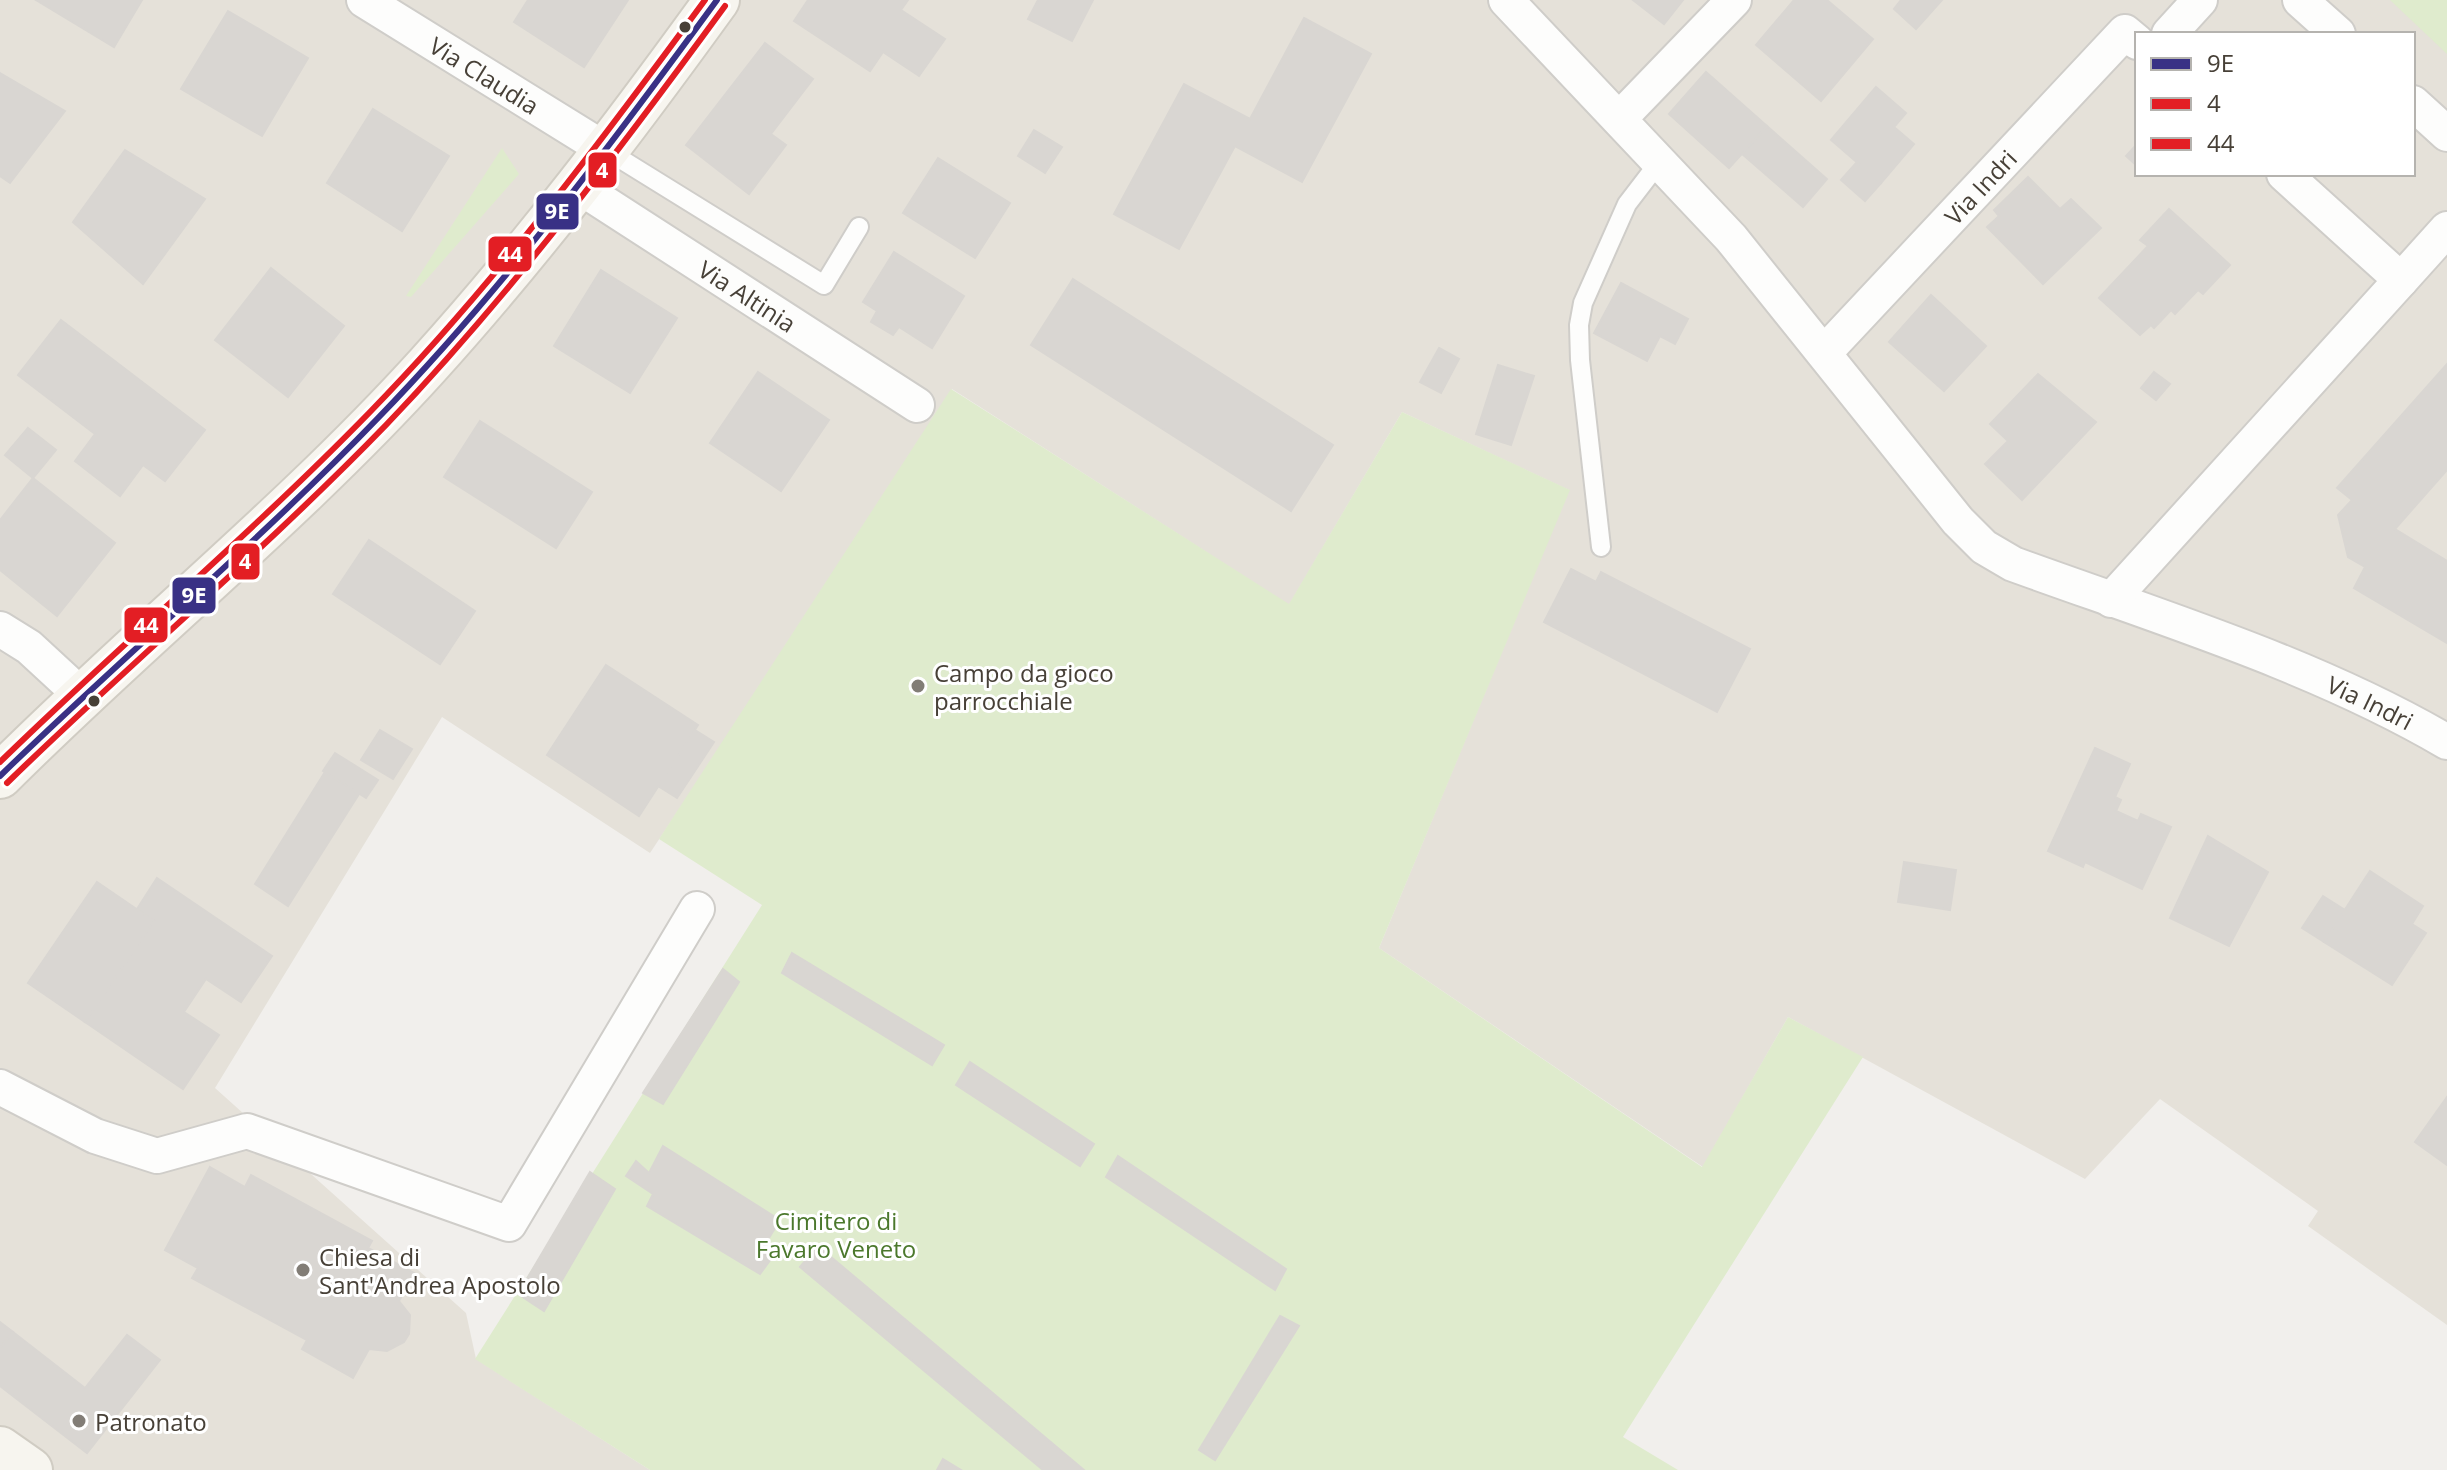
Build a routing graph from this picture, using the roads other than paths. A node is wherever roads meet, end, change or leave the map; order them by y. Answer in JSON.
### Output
{"nodes":[{"id":1,"x":364,"y":0,"type":"edge"},
{"id":2,"x":717,"y":0,"type":"edge"},
{"id":3,"x":1506,"y":0,"type":"edge"},
{"id":4,"x":1734,"y":0,"type":"edge"},
{"id":5,"x":2200,"y":0,"type":"edge"},
{"id":6,"x":2300,"y":0,"type":"edge"},
{"id":7,"x":2171,"y":32,"type":"edge"},
{"id":8,"x":2336,"y":32,"type":"edge"},
{"id":9,"x":2135,"y":40,"type":"edge"},
{"id":10,"x":2415,"y":105,"type":"edge"},
{"id":11,"x":1620,"y":118,"type":"junction"},
{"id":12,"x":2447,"y":134,"type":"edge"},
{"id":13,"x":606,"y":150,"type":"junction"},
{"id":14,"x":1660,"y":161,"type":"junction"},
{"id":15,"x":2286,"y":176,"type":"edge"},
{"id":16,"x":578,"y":186,"type":"junction"},
{"id":17,"x":859,"y":227,"type":"dead end"},
{"id":18,"x":2447,"y":229,"type":"edge"},
{"id":19,"x":2401,"y":280,"type":"junction"},
{"id":20,"x":1824,"y":353,"type":"junction"},
{"id":21,"x":917,"y":405,"type":"dead end"},
{"id":22,"x":1601,"y":547,"type":"dead end"},
{"id":23,"x":2111,"y":600,"type":"junction"},
{"id":24,"x":0,"y":629,"type":"edge"},
{"id":25,"x":81,"y":695,"type":"junction"},
{"id":26,"x":2447,"y":742,"type":"edge"},
{"id":27,"x":0,"y":776,"type":"edge"},
{"id":28,"x":697,"y":909,"type":"dead end"},
{"id":29,"x":0,"y":1087,"type":"edge"},
{"id":30,"x":0,"y":1449,"type":"edge"},
{"id":31,"x":30,"y":1470,"type":"edge"}],
"edges":[{"from":1,"to":13,"type":"street","name":"Via Claudia"},
{"from":2,"to":13,"type":"main road"},
{"from":3,"to":11,"type":"street","name":"Via Indri"},
{"from":4,"to":11,"type":"street"},
{"from":5,"to":7,"type":"street"},
{"from":6,"to":8,"type":"street"},
{"from":9,"to":20,"type":"street","name":"Via Indri"},
{"from":10,"to":12,"type":"street"},
{"from":11,"to":14,"type":"street","name":"Via Indri"},
{"from":13,"to":16,"type":"main road"},
{"from":13,"to":17,"type":"lane"},
{"from":14,"to":20,"type":"street","name":"Via Indri"},
{"from":14,"to":22,"type":"lane"},
{"from":15,"to":19,"type":"street"},
{"from":16,"to":21,"type":"street","name":"Via Altinia"},
{"from":16,"to":25,"type":"main road"},
{"from":18,"to":19,"type":"street"},
{"from":19,"to":23,"type":"street"},
{"from":20,"to":23,"type":"street","name":"Via Indri"},
{"from":23,"to":26,"type":"street","name":"Via Indri"},
{"from":24,"to":25,"type":"street"},
{"from":25,"to":27,"type":"main road"},
{"from":28,"to":29,"type":"street"},
{"from":30,"to":31,"type":"main road"}]}
